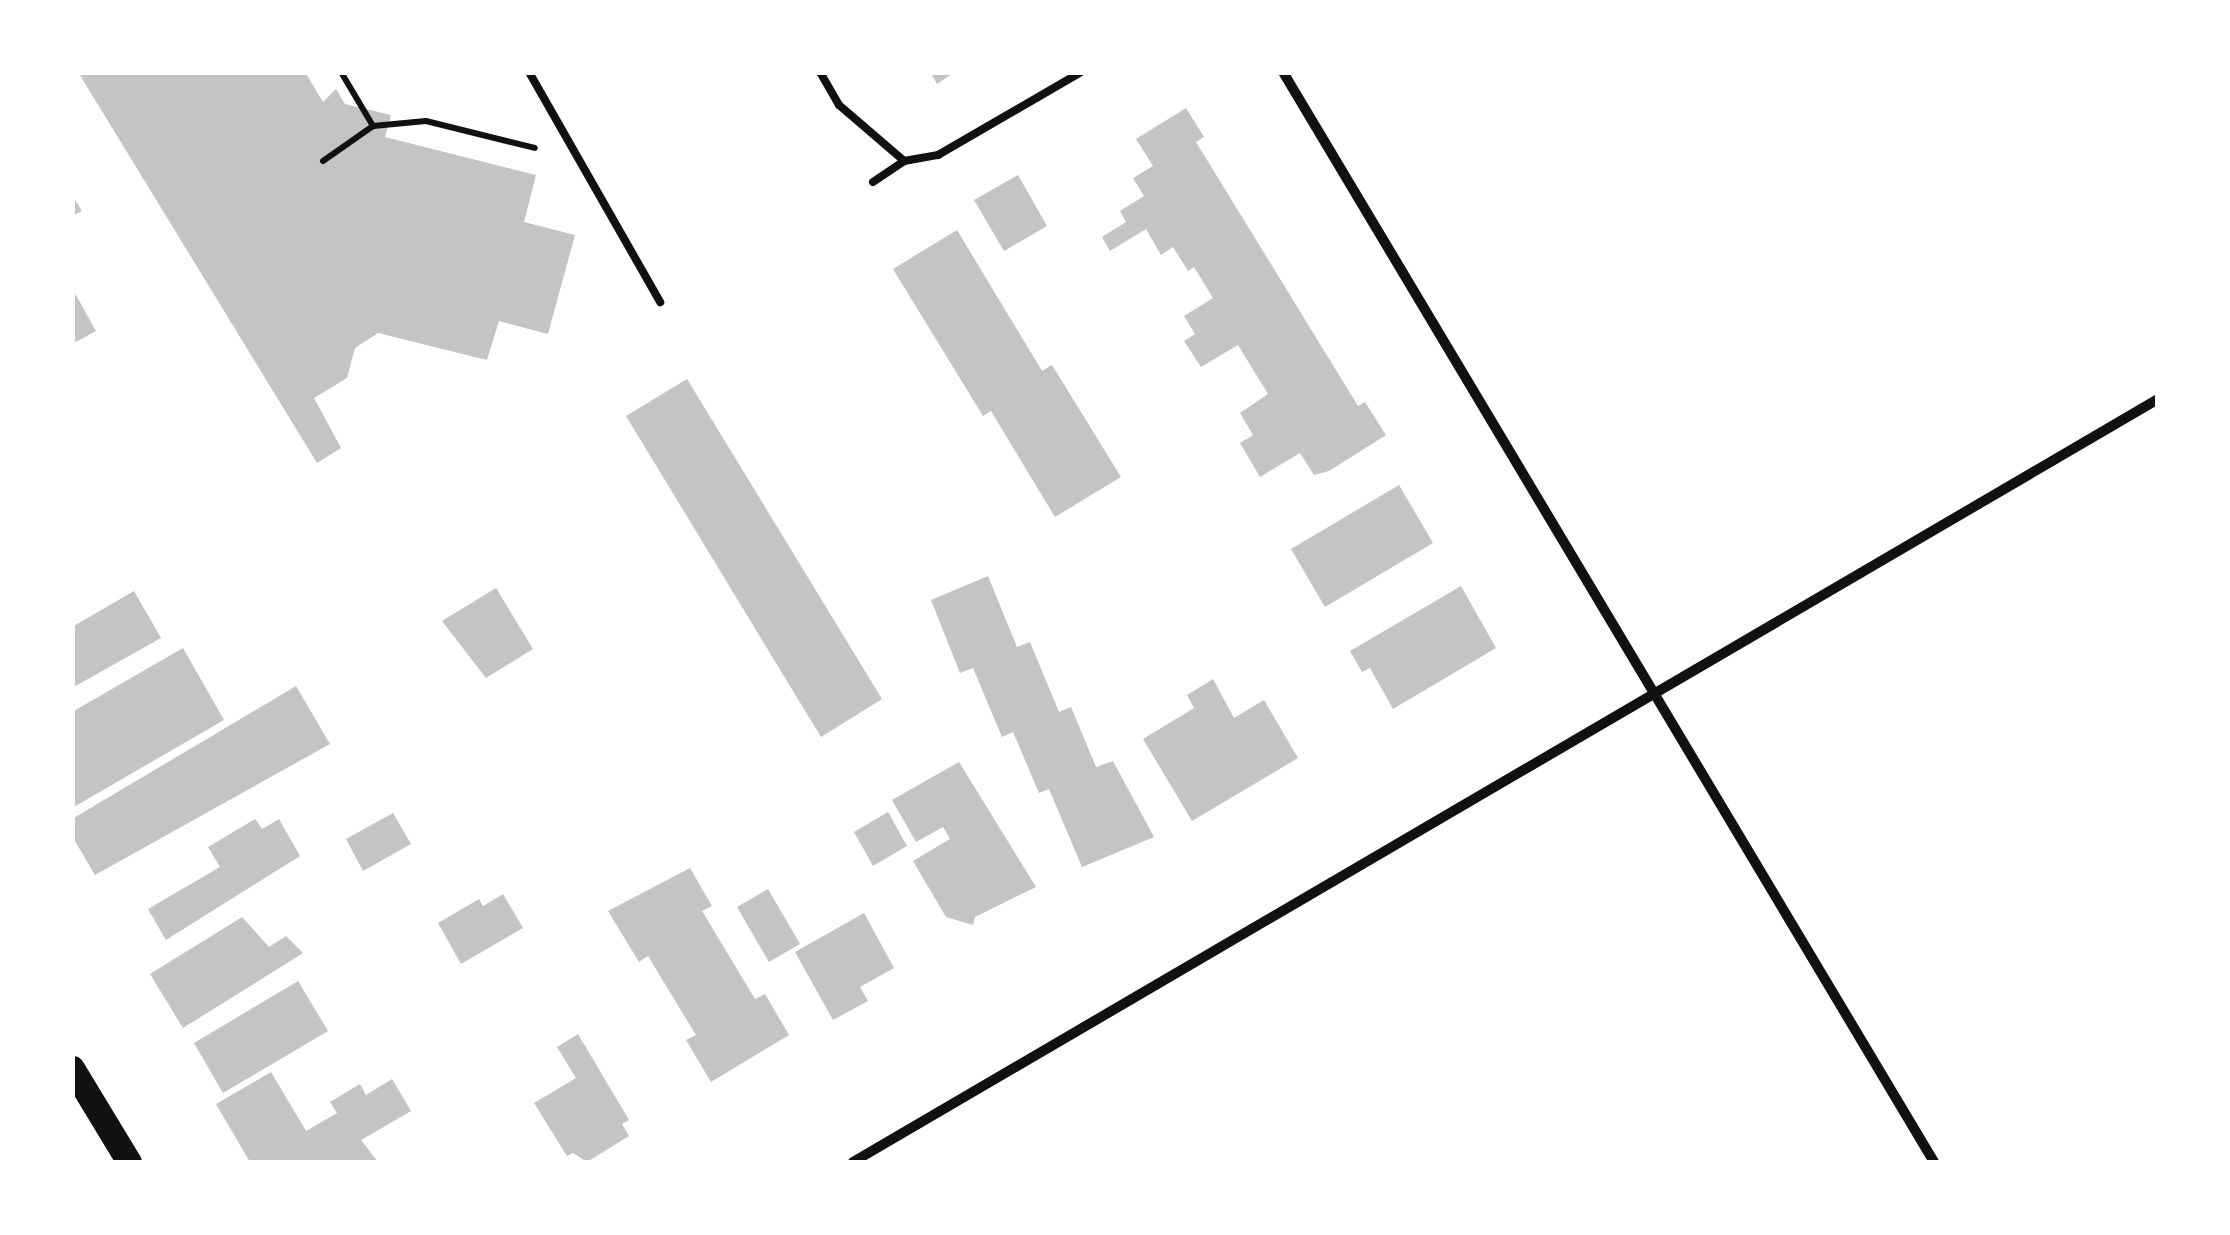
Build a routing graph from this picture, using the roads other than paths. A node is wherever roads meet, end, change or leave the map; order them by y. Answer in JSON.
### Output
{"nodes":[{"id":1,"x":529,"y":72,"type":"edge"},
{"id":2,"x":820,"y":72,"type":"edge"},
{"id":3,"x":1081,"y":72,"type":"edge"},
{"id":4,"x":1283,"y":72,"type":"edge"},
{"id":5,"x":904,"y":161,"type":"junction"},
{"id":6,"x":873,"y":182,"type":"dead end"},
{"id":7,"x":660,"y":302,"type":"dead end"},
{"id":8,"x":2158,"y":399,"type":"edge"},
{"id":9,"x":1654,"y":693,"type":"junction"},
{"id":10,"x":72,"y":1068,"type":"edge"},
{"id":11,"x":129,"y":1162,"type":"edge"},
{"id":12,"x":853,"y":1162,"type":"edge"},
{"id":13,"x":1934,"y":1162,"type":"edge"}],
"edges":[{"from":1,"to":7,"type":"lane"},
{"from":2,"to":5,"type":"lane"},
{"from":3,"to":5,"type":"lane"},
{"from":4,"to":9,"type":"street"},
{"from":5,"to":6,"type":"lane"},
{"from":8,"to":9,"type":"street"},
{"from":9,"to":12,"type":"street"},
{"from":9,"to":13,"type":"street"},
{"from":10,"to":11,"type":"main road"}]}
